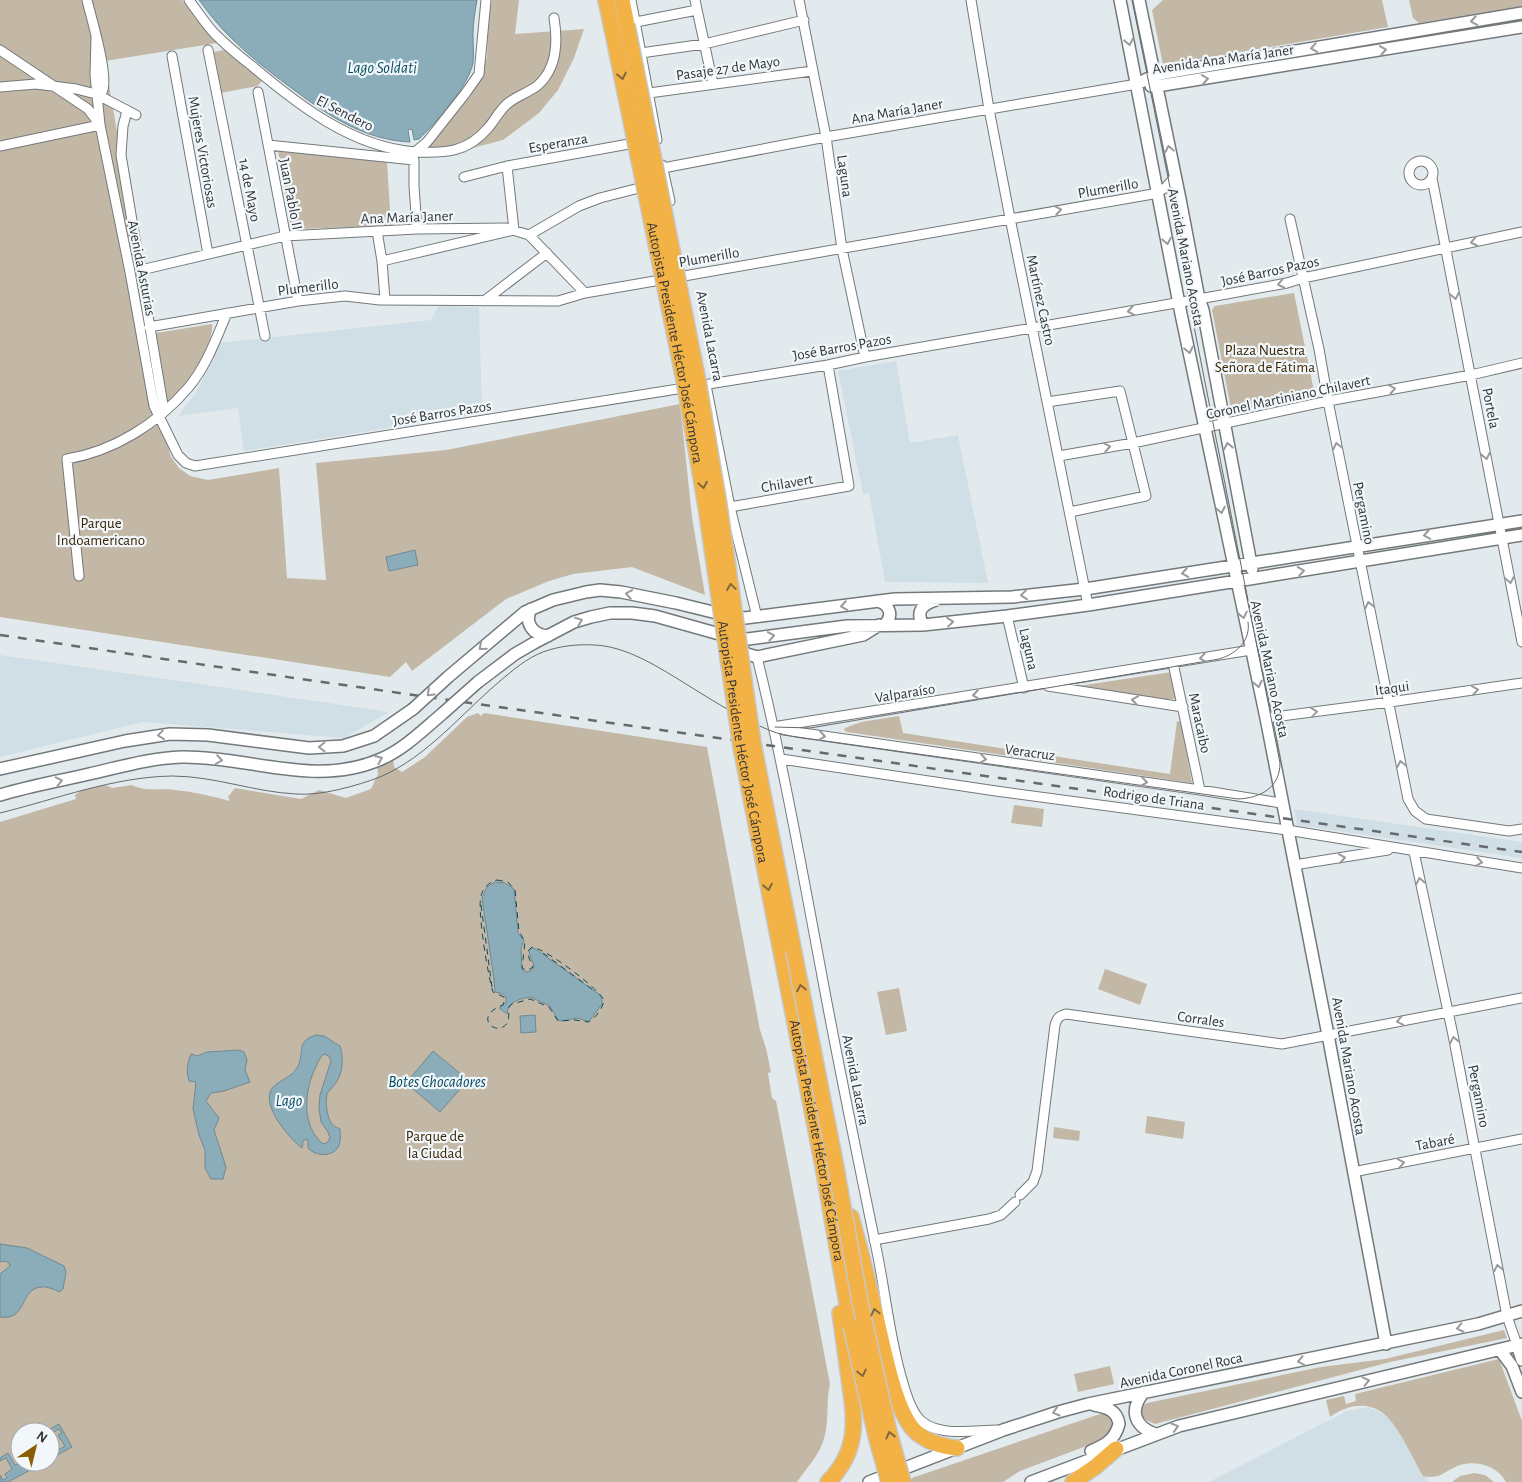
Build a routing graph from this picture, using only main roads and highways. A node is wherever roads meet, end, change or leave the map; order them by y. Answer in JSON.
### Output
{"nodes":[{"id":1,"x":606,"y":0,"type":"edge"},
{"id":2,"x":622,"y":0,"type":"edge"},
{"id":3,"x":1120,"y":0,"type":"edge"},
{"id":4,"x":1139,"y":0,"type":"edge"},
{"id":5,"x":1522,"y":13,"type":"edge"},
{"id":6,"x":1522,"y":27,"type":"edge"},
{"id":7,"x":1401,"y":33,"type":"junction"},
{"id":8,"x":1403,"y":46,"type":"junction"},
{"id":9,"x":1250,"y":58,"type":"junction"},
{"id":10,"x":1253,"y":71,"type":"junction"},
{"id":11,"x":1156,"y":81,"type":"junction"},
{"id":12,"x":1137,"y":84,"type":"junction"},
{"id":13,"x":1522,"y":521,"type":"edge"},
{"id":14,"x":1522,"y":535,"type":"edge"},
{"id":15,"x":1251,"y":562,"type":"junction"},
{"id":16,"x":1233,"y":566,"type":"junction"},
{"id":17,"x":1254,"y":578,"type":"junction"},
{"id":18,"x":1236,"y":580,"type":"junction"},
{"id":19,"x":943,"y":598,"type":"junction"},
{"id":20,"x":877,"y":601,"type":"junction"},
{"id":21,"x":531,"y":608,"type":"junction"},
{"id":22,"x":882,"y":625,"type":"junction"},
{"id":23,"x":923,"y":625,"type":"junction"},
{"id":24,"x":548,"y":636,"type":"junction"},
{"id":25,"x":730,"y":637,"type":"junction"},
{"id":26,"x":0,"y":769,"type":"edge"},
{"id":27,"x":0,"y":795,"type":"edge"},
{"id":28,"x":829,"y":1161,"type":"junction"},
{"id":29,"x":1522,"y":1311,"type":"edge"},
{"id":30,"x":1386,"y":1344,"type":"junction"},
{"id":31,"x":1519,"y":1344,"type":"edge"},
{"id":32,"x":1500,"y":1350,"type":"junction"},
{"id":33,"x":1522,"y":1360,"type":"edge"},
{"id":34,"x":1144,"y":1392,"type":"junction"},
{"id":35,"x":1522,"y":1392,"type":"edge"},
{"id":36,"x":1088,"y":1404,"type":"junction"},
{"id":37,"x":1156,"y":1434,"type":"junction"},
{"id":38,"x":958,"y":1448,"type":"junction"},
{"id":39,"x":1116,"y":1449,"type":"junction"},
{"id":40,"x":828,"y":1482,"type":"edge"},
{"id":41,"x":869,"y":1482,"type":"edge"},
{"id":42,"x":889,"y":1482,"type":"edge"},
{"id":43,"x":903,"y":1482,"type":"edge"},
{"id":44,"x":1022,"y":1482,"type":"edge"},
{"id":45,"x":1031,"y":1482,"type":"edge"},
{"id":46,"x":1073,"y":1482,"type":"edge"}],
"edges":[{"from":1,"to":28,"type":"highway","name":"Autopista Presidente Héctor José Cámpora","one_way":true,"bridge":true},
{"from":28,"to":2,"type":"highway","name":"Autopista Presidente Héctor José Cámpora","one_way":true,"bridge":true},
{"from":3,"to":12,"type":"main road","name":"Avenida Mariano Acosta","one_way":true},
{"from":4,"to":11,"type":"main road","name":"Avenida Mariano Acosta"},
{"from":5,"to":7,"type":"main road","name":"Avenida Ana María Janer","one_way":true},
{"from":6,"to":8,"type":"main road","name":"Avenida Ana María Janer"},
{"from":7,"to":8,"type":"main road"},
{"from":7,"to":9,"type":"main road","name":"Avenida Ana María Janer","one_way":true},
{"from":10,"to":8,"type":"main road","name":"Avenida Ana María Janer","one_way":true},
{"from":9,"to":10,"type":"main road"},
{"from":9,"to":11,"type":"main road","name":"Avenida Ana María Janer"},
{"from":11,"to":10,"type":"main road","name":"Avenida Ana María Janer","one_way":true},
{"from":11,"to":12,"type":"main road","name":"Avenida Ana María Janer"},
{"from":15,"to":11,"type":"main road","name":"Avenida Mariano Acosta","one_way":true},
{"from":12,"to":16,"type":"main road","name":"Avenida Mariano Acosta","one_way":true},
{"from":13,"to":15,"type":"main road","one_way":true},
{"from":17,"to":14,"type":"main road","one_way":true},
{"from":15,"to":16,"type":"main road"},
{"from":15,"to":17,"type":"main road","name":"Avenida Mariano Acosta"},
{"from":16,"to":18,"type":"main road","name":"Avenida Mariano Acosta"},
{"from":16,"to":19,"type":"main road","one_way":true},
{"from":17,"to":18,"type":"main road"},
{"from":23,"to":18,"type":"main road","one_way":true},
{"from":18,"to":30,"type":"main road","name":"Avenida Mariano Acosta","one_way":true},
{"from":19,"to":20,"type":"main road"},
{"from":19,"to":23,"type":"main road"},
{"from":20,"to":21,"type":"main road","one_way":true},
{"from":20,"to":22,"type":"main road"},
{"from":21,"to":24,"type":"main road"},
{"from":21,"to":26,"type":"main road","one_way":true,"bridge":true},
{"from":22,"to":23,"type":"main road"},
{"from":25,"to":22,"type":"main road","one_way":true},
{"from":22,"to":25,"type":"main road"},
{"from":24,"to":25,"type":"main road","one_way":true},
{"from":27,"to":24,"type":"main road","one_way":true,"bridge":true},
{"from":38,"to":28,"type":"highway","one_way":true,"bridge":true},
{"from":28,"to":40,"type":"highway"},
{"from":28,"to":42,"type":"highway","name":"Autopista Presidente Héctor José Cámpora","one_way":true,"bridge":true},
{"from":43,"to":28,"type":"highway","name":"Autopista Presidente Héctor José Cámpora","one_way":true,"bridge":true},
{"from":29,"to":30,"type":"main road","name":"Avenida Coronel Roca","one_way":true},
{"from":30,"to":34,"type":"main road","name":"Avenida Coronel Roca","one_way":true},
{"from":31,"to":32,"type":"main road"},
{"from":31,"to":33,"type":"main road"},
{"from":32,"to":35,"type":"main road"},
{"from":37,"to":32,"type":"main road","one_way":true},
{"from":34,"to":36,"type":"main road","name":"Avenida Coronel Roca"},
{"from":34,"to":37,"type":"main road"},
{"from":36,"to":38,"type":"main road","name":"Avenida Coronel Roca","one_way":true},
{"from":36,"to":44,"type":"main road"},
{"from":37,"to":39,"type":"main road"},
{"from":38,"to":41,"type":"main road","name":"Avenida Coronel Roca"},
{"from":39,"to":45,"type":"main road"},
{"from":39,"to":46,"type":"highway"}]}
